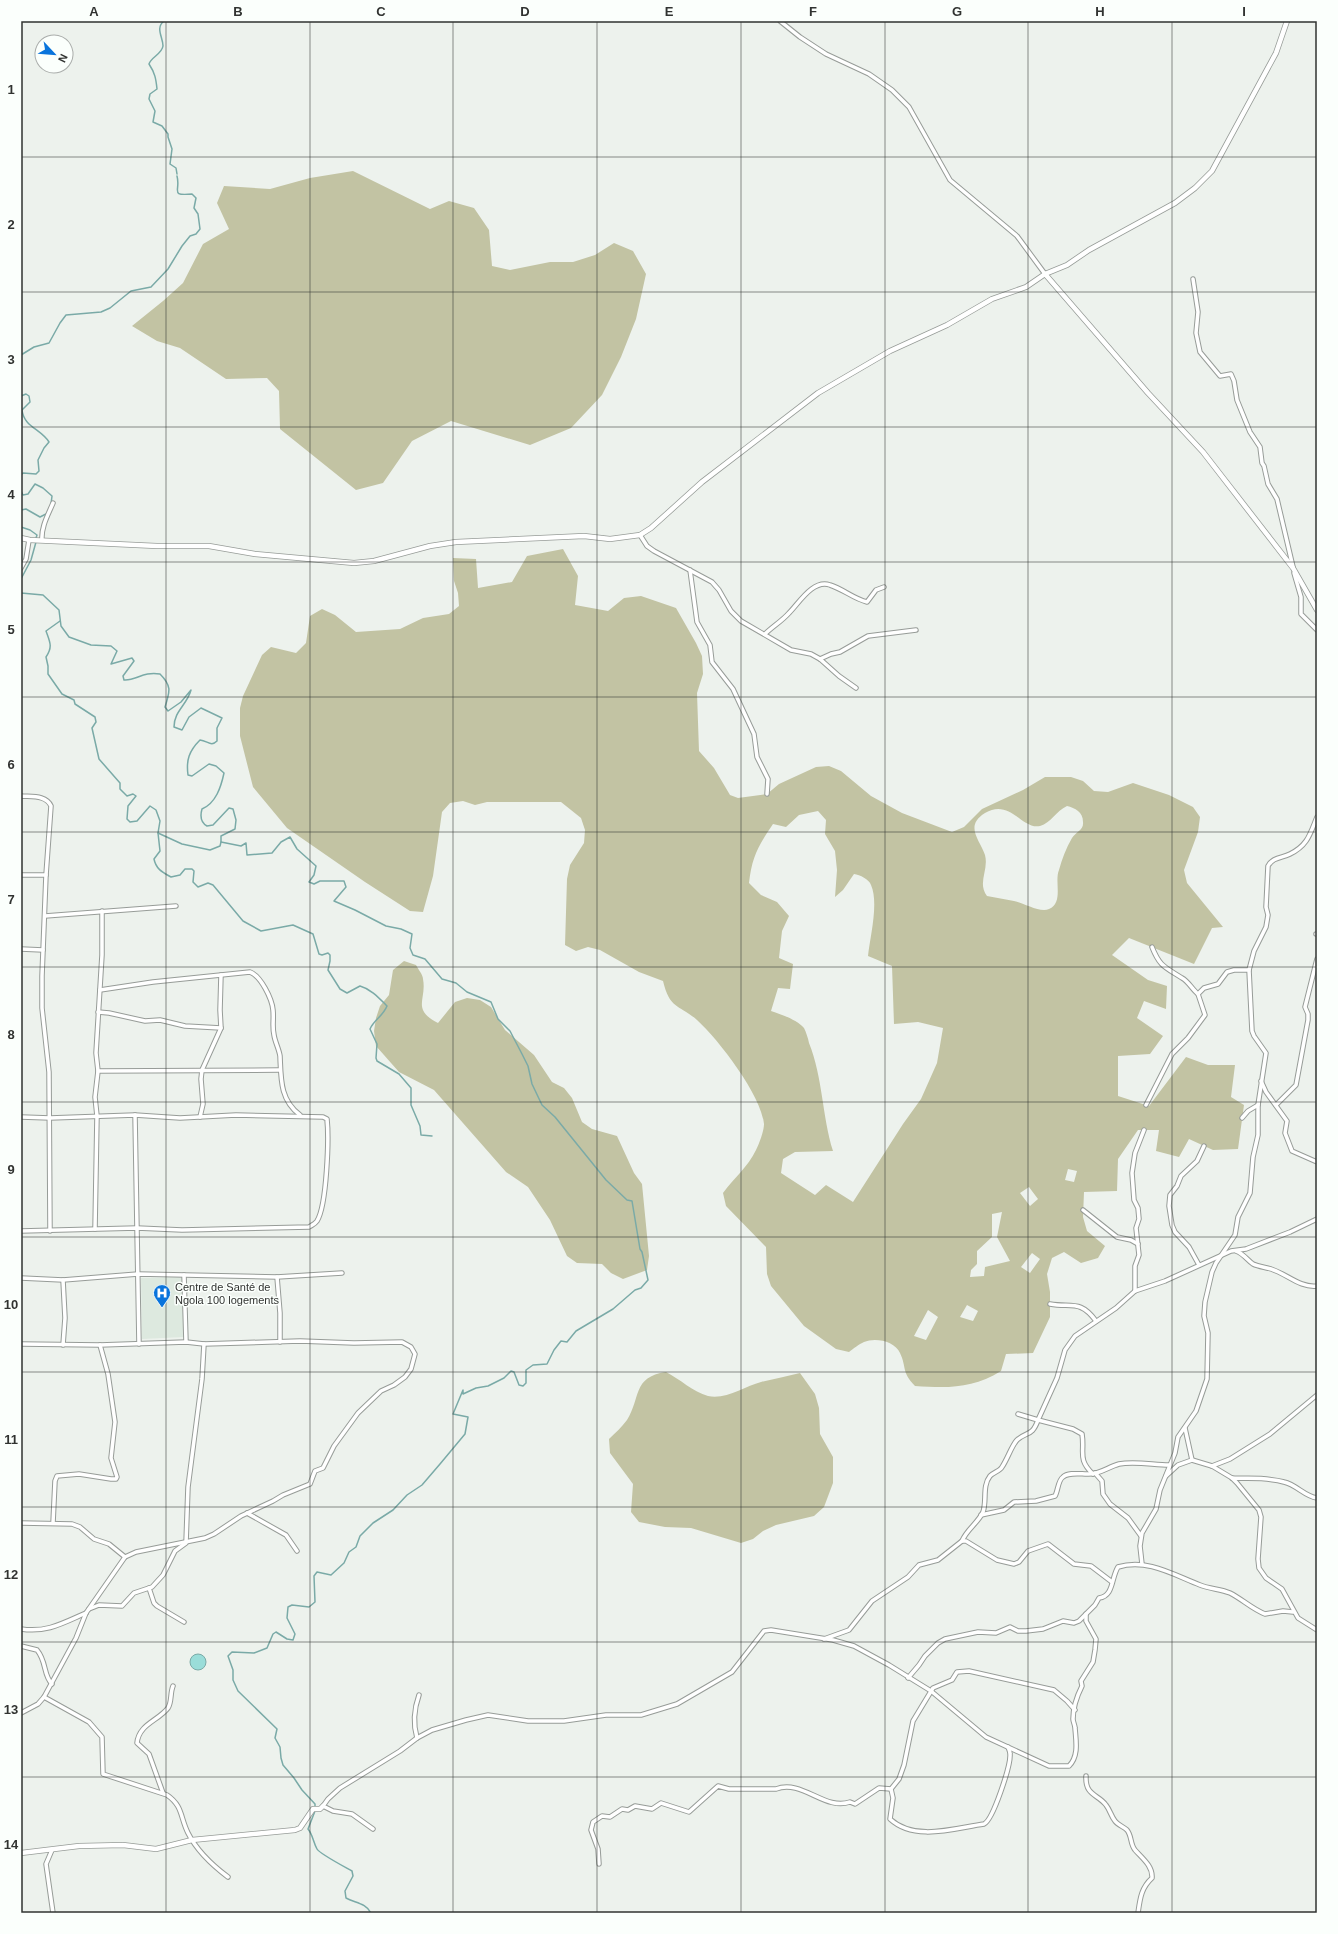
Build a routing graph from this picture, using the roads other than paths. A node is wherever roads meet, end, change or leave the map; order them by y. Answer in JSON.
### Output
{"nodes":[{"id":1,"x":780,"y":21,"type":"edge"},
{"id":2,"x":1287,"y":21,"type":"edge"},
{"id":3,"x":1045,"y":274,"type":"junction"},
{"id":4,"x":1193,"y":279,"type":"dead end"},
{"id":5,"x":53,"y":503,"type":"dead end"},
{"id":6,"x":640,"y":535,"type":"junction"},
{"id":7,"x":21,"y":538,"type":"edge"},
{"id":8,"x":30,"y":540,"type":"junction"},
{"id":9,"x":41,"y":540,"type":"junction"},
{"id":10,"x":21,"y":568,"type":"edge"},
{"id":11,"x":1293,"y":568,"type":"junction"},
{"id":12,"x":690,"y":570,"type":"junction"},
{"id":13,"x":884,"y":587,"type":"dead end"},
{"id":14,"x":1317,"y":610,"type":"edge"},
{"id":15,"x":916,"y":630,"type":"dead end"},
{"id":16,"x":1317,"y":630,"type":"edge"},
{"id":17,"x":765,"y":634,"type":"junction"},
{"id":18,"x":820,"y":659,"type":"junction"},
{"id":19,"x":856,"y":688,"type":"dead end"},
{"id":20,"x":767,"y":794,"type":"dead end"},
{"id":21,"x":21,"y":796,"type":"edge"},
{"id":22,"x":1317,"y":817,"type":"edge"},
{"id":23,"x":21,"y":875,"type":"edge"},
{"id":24,"x":46,"y":875,"type":"junction"},
{"id":25,"x":176,"y":906,"type":"dead end"},
{"id":26,"x":102,"y":911,"type":"junction"},
{"id":27,"x":46,"y":916,"type":"junction"},
{"id":28,"x":1152,"y":946,"type":"dead end"},
{"id":29,"x":21,"y":949,"type":"edge"},
{"id":30,"x":43,"y":950,"type":"junction"},
{"id":31,"x":1317,"y":959,"type":"edge"},
{"id":32,"x":1249,"y":970,"type":"junction"},
{"id":33,"x":221,"y":975,"type":"junction"},
{"id":34,"x":100,"y":990,"type":"junction"},
{"id":35,"x":1198,"y":994,"type":"junction"},
{"id":36,"x":98,"y":1012,"type":"junction"},
{"id":37,"x":221,"y":1028,"type":"junction"},
{"id":38,"x":202,"y":1070,"type":"junction"},
{"id":39,"x":279,"y":1070,"type":"junction"},
{"id":40,"x":98,"y":1071,"type":"junction"},
{"id":41,"x":1261,"y":1080,"type":"junction"},
{"id":42,"x":1146,"y":1105,"type":"dead end"},
{"id":43,"x":1258,"y":1105,"type":"junction"},
{"id":44,"x":1276,"y":1105,"type":"junction"},
{"id":45,"x":135,"y":1115,"type":"junction"},
{"id":46,"x":97,"y":1116,"type":"junction"},
{"id":47,"x":300,"y":1116,"type":"junction"},
{"id":48,"x":21,"y":1117,"type":"edge"},
{"id":49,"x":200,"y":1117,"type":"junction"},
{"id":50,"x":50,"y":1118,"type":"junction"},
{"id":51,"x":1242,"y":1118,"type":"dead end"},
{"id":52,"x":1144,"y":1130,"type":"dead end"},
{"id":53,"x":1204,"y":1146,"type":"dead end"},
{"id":54,"x":1317,"y":1162,"type":"edge"},
{"id":55,"x":1083,"y":1210,"type":"dead end"},
{"id":56,"x":1317,"y":1219,"type":"edge"},
{"id":57,"x":137,"y":1228,"type":"junction"},
{"id":58,"x":95,"y":1230,"type":"junction"},
{"id":59,"x":21,"y":1231,"type":"edge"},
{"id":60,"x":50,"y":1231,"type":"junction"},
{"id":61,"x":1138,"y":1244,"type":"junction"},
{"id":62,"x":1235,"y":1250,"type":"junction"},
{"id":63,"x":1222,"y":1255,"type":"junction"},
{"id":64,"x":1199,"y":1265,"type":"junction"},
{"id":65,"x":342,"y":1273,"type":"dead end"},
{"id":66,"x":138,"y":1274,"type":"junction"},
{"id":67,"x":184,"y":1275,"type":"junction"},
{"id":68,"x":277,"y":1277,"type":"junction"},
{"id":69,"x":21,"y":1278,"type":"edge"},
{"id":70,"x":63,"y":1280,"type":"junction"},
{"id":71,"x":1317,"y":1286,"type":"edge"},
{"id":72,"x":1135,"y":1291,"type":"junction"},
{"id":73,"x":1050,"y":1304,"type":"dead end"},
{"id":74,"x":1096,"y":1321,"type":"junction"},
{"id":75,"x":186,"y":1342,"type":"junction"},
{"id":76,"x":280,"y":1342,"type":"junction"},
{"id":77,"x":21,"y":1344,"type":"edge"},
{"id":78,"x":139,"y":1344,"type":"junction"},
{"id":79,"x":204,"y":1344,"type":"junction"},
{"id":80,"x":63,"y":1345,"type":"junction"},
{"id":81,"x":100,"y":1345,"type":"junction"},
{"id":82,"x":1317,"y":1395,"type":"edge"},
{"id":83,"x":1018,"y":1414,"type":"dead end"},
{"id":84,"x":1038,"y":1420,"type":"junction"},
{"id":85,"x":1184,"y":1428,"type":"junction"},
{"id":86,"x":1192,"y":1460,"type":"junction"},
{"id":87,"x":1169,"y":1465,"type":"junction"},
{"id":88,"x":1212,"y":1466,"type":"junction"},
{"id":89,"x":1094,"y":1473,"type":"junction"},
{"id":90,"x":1164,"y":1478,"type":"junction"},
{"id":91,"x":1232,"y":1478,"type":"junction"},
{"id":92,"x":1317,"y":1498,"type":"edge"},
{"id":93,"x":247,"y":1513,"type":"junction"},
{"id":94,"x":980,"y":1515,"type":"junction"},
{"id":95,"x":21,"y":1523,"type":"edge"},
{"id":96,"x":53,"y":1523,"type":"junction"},
{"id":97,"x":1141,"y":1536,"type":"junction"},
{"id":98,"x":962,"y":1541,"type":"junction"},
{"id":99,"x":186,"y":1542,"type":"junction"},
{"id":100,"x":297,"y":1551,"type":"dead end"},
{"id":101,"x":125,"y":1557,"type":"junction"},
{"id":102,"x":1142,"y":1564,"type":"junction"},
{"id":103,"x":1112,"y":1582,"type":"junction"},
{"id":104,"x":149,"y":1588,"type":"junction"},
{"id":105,"x":89,"y":1609,"type":"junction"},
{"id":106,"x":1293,"y":1612,"type":"junction"},
{"id":107,"x":86,"y":1613,"type":"junction"},
{"id":108,"x":1086,"y":1614,"type":"junction"},
{"id":109,"x":184,"y":1622,"type":"dead end"},
{"id":110,"x":21,"y":1629,"type":"edge"},
{"id":111,"x":1317,"y":1630,"type":"edge"},
{"id":112,"x":823,"y":1639,"type":"junction"},
{"id":113,"x":21,"y":1646,"type":"edge"},
{"id":114,"x":908,"y":1678,"type":"junction"},
{"id":115,"x":52,"y":1684,"type":"junction"},
{"id":116,"x":172,"y":1686,"type":"dead end"},
{"id":117,"x":931,"y":1691,"type":"junction"},
{"id":118,"x":419,"y":1695,"type":"dead end"},
{"id":119,"x":44,"y":1698,"type":"junction"},
{"id":120,"x":1075,"y":1710,"type":"junction"},
{"id":121,"x":21,"y":1713,"type":"edge"},
{"id":122,"x":417,"y":1738,"type":"junction"},
{"id":123,"x":1008,"y":1748,"type":"junction"},
{"id":124,"x":1086,"y":1776,"type":"dead end"},
{"id":125,"x":891,"y":1789,"type":"junction"},
{"id":126,"x":163,"y":1793,"type":"junction"},
{"id":127,"x":322,"y":1807,"type":"junction"},
{"id":128,"x":373,"y":1829,"type":"dead end"},
{"id":129,"x":192,"y":1840,"type":"junction"},
{"id":130,"x":52,"y":1850,"type":"junction"},
{"id":131,"x":21,"y":1853,"type":"edge"},
{"id":132,"x":599,"y":1864,"type":"dead end"},
{"id":133,"x":228,"y":1877,"type":"dead end"},
{"id":134,"x":53,"y":1913,"type":"edge"},
{"id":135,"x":1138,"y":1913,"type":"edge"}],
"edges":[{"from":1,"to":3,"type":"street"},
{"from":2,"to":3,"type":"street"},
{"from":3,"to":6,"type":"street"},
{"from":3,"to":11,"type":"street"},
{"from":4,"to":11,"type":"street"},
{"from":5,"to":9,"type":"street"},
{"from":6,"to":9,"type":"street"},
{"from":6,"to":12,"type":"street"},
{"from":7,"to":8,"type":"street"},
{"from":8,"to":9,"type":"street"},
{"from":8,"to":10,"type":"street"},
{"from":11,"to":14,"type":"street"},
{"from":11,"to":16,"type":"street"},
{"from":12,"to":17,"type":"street"},
{"from":12,"to":20,"type":"street"},
{"from":13,"to":17,"type":"street"},
{"from":15,"to":18,"type":"street"},
{"from":17,"to":18,"type":"street"},
{"from":18,"to":19,"type":"street"},
{"from":21,"to":24,"type":"street"},
{"from":22,"to":32,"type":"street"},
{"from":23,"to":24,"type":"street"},
{"from":24,"to":27,"type":"street"},
{"from":25,"to":26,"type":"street"},
{"from":26,"to":27,"type":"street"},
{"from":26,"to":34,"type":"street"},
{"from":27,"to":30,"type":"street"},
{"from":28,"to":35,"type":"street"},
{"from":29,"to":30,"type":"street"},
{"from":30,"to":50,"type":"street"},
{"from":31,"to":44,"type":"street"},
{"from":32,"to":35,"type":"street"},
{"from":32,"to":41,"type":"street"},
{"from":33,"to":34,"type":"street"},
{"from":33,"to":37,"type":"street"},
{"from":33,"to":39,"type":"street"},
{"from":34,"to":36,"type":"street"},
{"from":35,"to":42,"type":"street"},
{"from":36,"to":37,"type":"street"},
{"from":36,"to":40,"type":"street"},
{"from":37,"to":38,"type":"street"},
{"from":38,"to":39,"type":"street"},
{"from":38,"to":40,"type":"street"},
{"from":38,"to":49,"type":"street"},
{"from":39,"to":47,"type":"street"},
{"from":40,"to":46,"type":"street"},
{"from":41,"to":43,"type":"street"},
{"from":41,"to":44,"type":"street"},
{"from":43,"to":51,"type":"street"},
{"from":43,"to":63,"type":"street"},
{"from":44,"to":54,"type":"street"},
{"from":45,"to":46,"type":"street"},
{"from":45,"to":49,"type":"street"},
{"from":45,"to":57,"type":"street"},
{"from":46,"to":50,"type":"street"},
{"from":46,"to":58,"type":"street"},
{"from":47,"to":49,"type":"street"},
{"from":47,"to":57,"type":"street"},
{"from":48,"to":50,"type":"street"},
{"from":50,"to":60,"type":"street"},
{"from":52,"to":61,"type":"street"},
{"from":53,"to":64,"type":"street"},
{"from":55,"to":61,"type":"street"},
{"from":56,"to":62,"type":"street"},
{"from":57,"to":58,"type":"street"},
{"from":57,"to":66,"type":"street"},
{"from":58,"to":60,"type":"street"},
{"from":59,"to":60,"type":"street"},
{"from":61,"to":72,"type":"street"},
{"from":62,"to":63,"type":"street"},
{"from":62,"to":71,"type":"street"},
{"from":63,"to":64,"type":"street"},
{"from":63,"to":85,"type":"street"},
{"from":64,"to":72,"type":"street"},
{"from":65,"to":68,"type":"street"},
{"from":66,"to":67,"type":"street"},
{"from":66,"to":70,"type":"street"},
{"from":66,"to":78,"type":"street"},
{"from":67,"to":68,"type":"street"},
{"from":67,"to":75,"type":"street"},
{"from":68,"to":76,"type":"street"},
{"from":69,"to":70,"type":"street"},
{"from":70,"to":80,"type":"street"},
{"from":72,"to":74,"type":"street"},
{"from":73,"to":74,"type":"street"},
{"from":74,"to":84,"type":"street"},
{"from":75,"to":78,"type":"street"},
{"from":75,"to":79,"type":"street"},
{"from":76,"to":79,"type":"street"},
{"from":76,"to":93,"type":"street"},
{"from":77,"to":80,"type":"street"},
{"from":78,"to":81,"type":"street"},
{"from":79,"to":99,"type":"street"},
{"from":80,"to":81,"type":"street"},
{"from":81,"to":96,"type":"street"},
{"from":82,"to":88,"type":"street"},
{"from":83,"to":84,"type":"street"},
{"from":84,"to":89,"type":"street"},
{"from":84,"to":94,"type":"street"},
{"from":85,"to":86,"type":"street"},
{"from":85,"to":87,"type":"street"},
{"from":86,"to":88,"type":"street"},
{"from":86,"to":90,"type":"street"},
{"from":87,"to":89,"type":"street"},
{"from":87,"to":90,"type":"street"},
{"from":88,"to":91,"type":"street"},
{"from":89,"to":94,"type":"street"},
{"from":89,"to":97,"type":"street"},
{"from":90,"to":97,"type":"street"},
{"from":91,"to":92,"type":"street"},
{"from":91,"to":106,"type":"street"},
{"from":93,"to":99,"type":"street"},
{"from":93,"to":100,"type":"street"},
{"from":94,"to":98,"type":"street"},
{"from":95,"to":96,"type":"street"},
{"from":96,"to":101,"type":"street"},
{"from":97,"to":102,"type":"street"},
{"from":98,"to":103,"type":"street"},
{"from":98,"to":112,"type":"street"},
{"from":99,"to":101,"type":"street"},
{"from":99,"to":104,"type":"street"},
{"from":101,"to":105,"type":"street"},
{"from":102,"to":103,"type":"street"},
{"from":102,"to":106,"type":"street"},
{"from":103,"to":108,"type":"street"},
{"from":104,"to":105,"type":"street"},
{"from":104,"to":109,"type":"street"},
{"from":105,"to":107,"type":"street"},
{"from":106,"to":111,"type":"street"},
{"from":107,"to":110,"type":"street"},
{"from":107,"to":115,"type":"street"},
{"from":108,"to":114,"type":"street"},
{"from":108,"to":120,"type":"street"},
{"from":112,"to":114,"type":"street"},
{"from":112,"to":122,"type":"street"},
{"from":113,"to":115,"type":"street"},
{"from":114,"to":117,"type":"street"},
{"from":115,"to":119,"type":"street"},
{"from":116,"to":126,"type":"street"},
{"from":117,"to":120,"type":"street"},
{"from":117,"to":123,"type":"street"},
{"from":117,"to":125,"type":"street"},
{"from":118,"to":122,"type":"street"},
{"from":119,"to":121,"type":"street"},
{"from":119,"to":126,"type":"street"},
{"from":120,"to":123,"type":"street"},
{"from":122,"to":127,"type":"street"},
{"from":123,"to":125,"type":"street"},
{"from":124,"to":135,"type":"street"},
{"from":125,"to":132,"type":"street"},
{"from":126,"to":129,"type":"street"},
{"from":127,"to":128,"type":"street"},
{"from":127,"to":129,"type":"street"},
{"from":129,"to":130,"type":"street"},
{"from":129,"to":133,"type":"street"},
{"from":130,"to":131,"type":"street"},
{"from":130,"to":134,"type":"street"}]}
